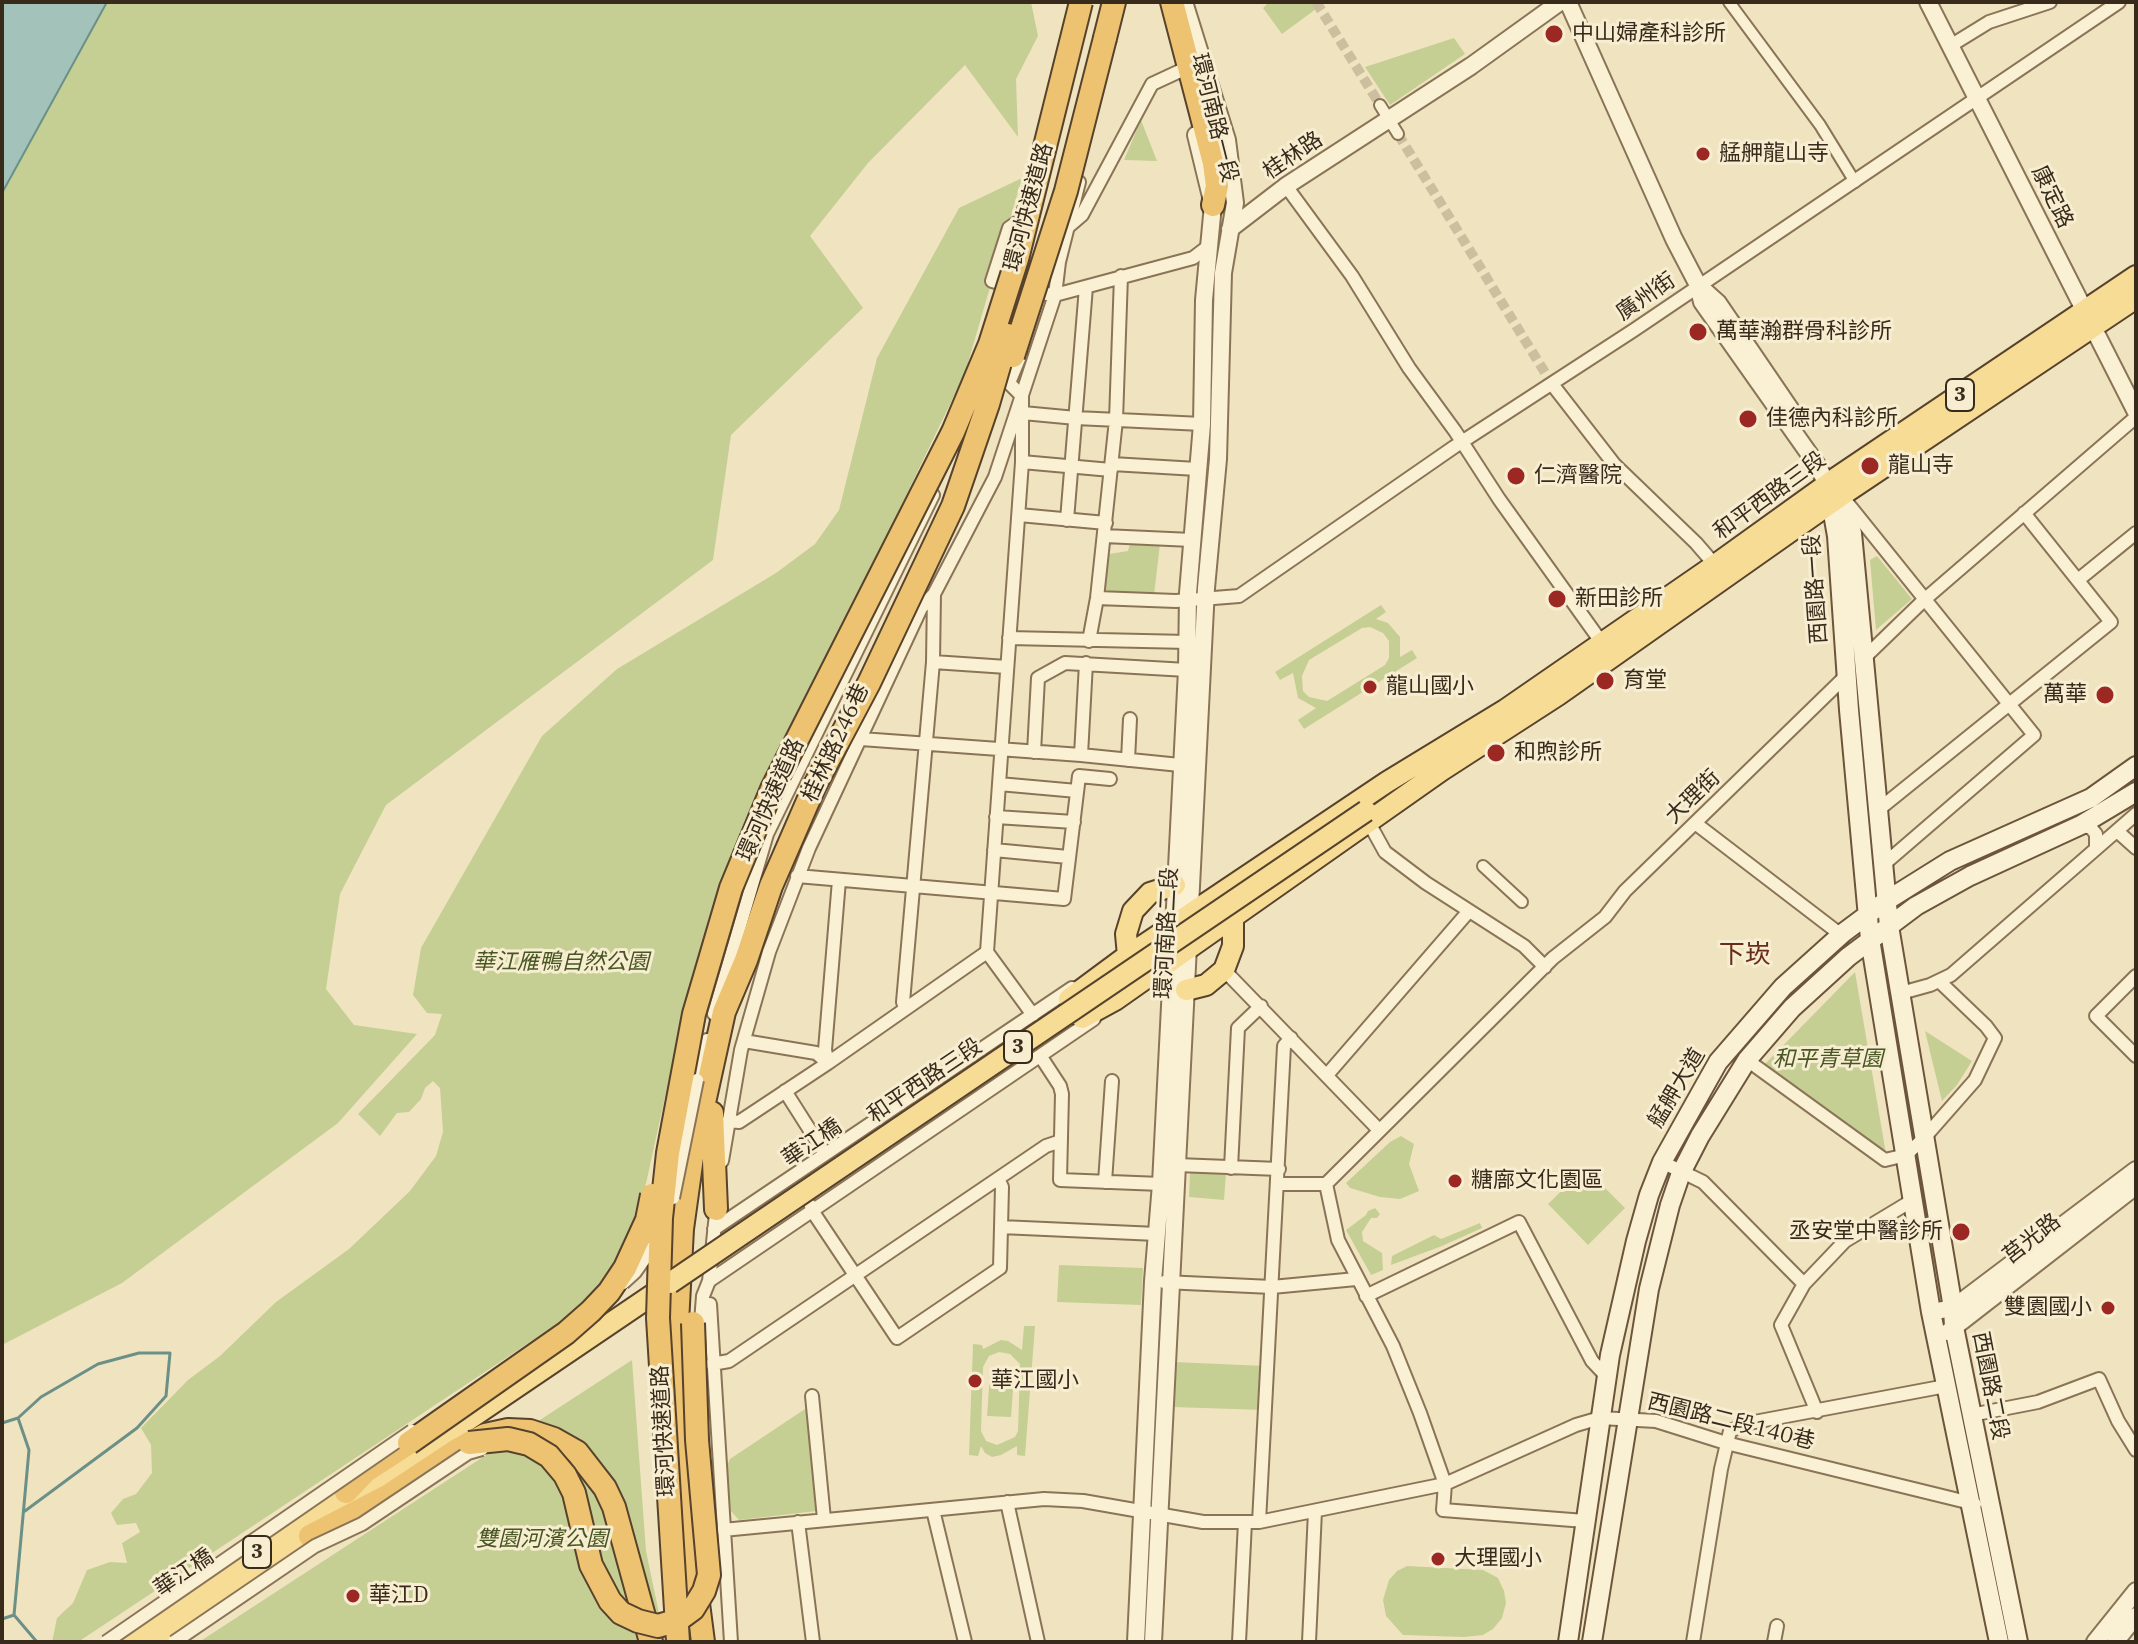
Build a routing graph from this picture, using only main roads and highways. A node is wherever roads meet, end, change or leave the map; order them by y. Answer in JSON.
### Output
{"nodes":[{"id":1,"x":1079,"y":2,"type":"edge"},
{"id":2,"x":1093,"y":2,"type":"edge"},
{"id":3,"x":1114,"y":2,"type":"edge"},
{"id":4,"x":1172,"y":2,"type":"edge"},
{"id":5,"x":1213,"y":205,"type":"road end"},
{"id":6,"x":2136,"y":276,"type":"edge"},
{"id":7,"x":2136,"y":298,"type":"edge"},
{"id":8,"x":2088,"y":320,"type":"junction"},
{"id":9,"x":1835,"y":490,"type":"junction"},
{"id":10,"x":953,"y":506,"type":"junction"},
{"id":11,"x":1437,"y":762,"type":"junction"},
{"id":12,"x":2136,"y":766,"type":"edge"},
{"id":13,"x":2136,"y":792,"type":"edge"},
{"id":14,"x":1368,"y":817,"type":"junction"},
{"id":15,"x":1175,"y":885,"type":"road end"},
{"id":16,"x":1886,"y":901,"type":"junction"},
{"id":17,"x":1233,"y":917,"type":"junction"},
{"id":18,"x":1889,"y":926,"type":"junction"},
{"id":19,"x":1869,"y":927,"type":"junction"},
{"id":20,"x":1128,"y":956,"type":"junction"},
{"id":21,"x":746,"y":960,"type":"junction"},
{"id":22,"x":1186,"y":990,"type":"road end"},
{"id":23,"x":1069,"y":999,"type":"joint"},
{"id":24,"x":1082,"y":1018,"type":"joint"},
{"id":25,"x":676,"y":1101,"type":"junction"},
{"id":26,"x":720,"y":1117,"type":"junction"},
{"id":27,"x":715,"y":1219,"type":"road end"},
{"id":28,"x":670,"y":1283,"type":"junction"},
{"id":29,"x":469,"y":1443,"type":"junction"},
{"id":30,"x":394,"y":1470,"type":"junction"},
{"id":31,"x":346,"y":1492,"type":"junction"},
{"id":32,"x":1979,"y":1503,"type":"junction"},
{"id":33,"x":310,"y":1536,"type":"junction"},
{"id":34,"x":125,"y":1642,"type":"edge"},
{"id":35,"x":153,"y":1642,"type":"edge"},
{"id":36,"x":651,"y":1642,"type":"edge"},
{"id":37,"x":678,"y":1642,"type":"edge"},
{"id":38,"x":703,"y":1642,"type":"edge"},
{"id":39,"x":1568,"y":1642,"type":"edge"},
{"id":40,"x":1592,"y":1642,"type":"edge"},
{"id":41,"x":1999,"y":1642,"type":"edge"},
{"id":42,"x":2018,"y":1642,"type":"edge"}],
"edges":[{"from":1,"to":25,"type":"highway","name":"環河快速道路","bridge":true},
{"from":2,"to":10,"type":"highway","name":"環河快速道路","bridge":true},
{"from":3,"to":10,"type":"highway","bridge":true},
{"from":4,"to":5,"type":"highway"},
{"from":6,"to":8,"type":"main road","name":"和平西路三段","number":"3"},
{"from":7,"to":8,"type":"main road","name":"和平西路三段","number":"3"},
{"from":8,"to":9,"type":"main road","name":"和平西路三段","number":"3"},
{"from":9,"to":11,"type":"main road","name":"和平西路三段","number":"3"},
{"from":9,"to":11,"type":"main road","name":"和平西路三段","number":"3"},
{"from":9,"to":16,"type":"main road","name":"西園路一段"},
{"from":9,"to":19,"type":"main road","name":"西園路一段"},
{"from":10,"to":21,"type":"highway","name":"環河快速道路","bridge":true},
{"from":11,"to":14,"type":"main road","name":"和平西路三段","number":"3"},
{"from":11,"to":20,"type":"main road","name":"和平西路三段","number":"3"},
{"from":12,"to":16,"type":"main road","name":"艋舺大道"},
{"from":13,"to":18,"type":"main road","name":"艋舺大道"},
{"from":14,"to":17,"type":"main road","name":"和平西路三段","number":"3"},
{"from":14,"to":28,"type":"main road","name":"和平西路三段","number":"3","bridge":true},
{"from":15,"to":20,"type":"main road"},
{"from":16,"to":18,"type":"main road","name":"西園路二段"},
{"from":16,"to":19,"type":"main road","name":"艋舺大道"},
{"from":17,"to":22,"type":"main road"},
{"from":17,"to":24,"type":"main road","name":"和平西路三段","number":"3"},
{"from":18,"to":19,"type":"main road","name":"艋舺大道"},
{"from":18,"to":32,"type":"main road","name":"西園路二段"},
{"from":19,"to":32,"type":"main road","name":"西園路二段"},
{"from":19,"to":39,"type":"main road","name":"艋舺大道"},
{"from":19,"to":40,"type":"main road","name":"艋舺大道"},
{"from":20,"to":23,"type":"main road","name":"和平西路三段","number":"3"},
{"from":21,"to":26,"type":"highway"},
{"from":21,"to":38,"type":"highway","name":"環河快速道路"},
{"from":23,"to":28,"type":"main road","name":"華江橋","number":"3","bridge":true},
{"from":24,"to":28,"type":"main road","name":"華江橋","number":"3","bridge":true},
{"from":25,"to":31,"type":"highway","bridge":true},
{"from":25,"to":37,"type":"highway","name":"環河快速道路","bridge":true},
{"from":26,"to":27,"type":"highway"},
{"from":26,"to":29,"type":"highway","bridge":true},
{"from":28,"to":30,"type":"main road","name":"華江橋","number":"3","bridge":true},
{"from":29,"to":33,"type":"highway"},
{"from":29,"to":36,"type":"highway","bridge":true},
{"from":30,"to":31,"type":"main road","name":"華江橋","number":"3"},
{"from":30,"to":33,"type":"main road","name":"華江橋","number":"3"},
{"from":31,"to":34,"type":"main road","name":"華江橋","number":"3"},
{"from":32,"to":41,"type":"main road","name":"西園路二段"},
{"from":32,"to":42,"type":"main road","name":"西園路二段"},
{"from":33,"to":35,"type":"main road","name":"華江橋","number":"3"}]}
